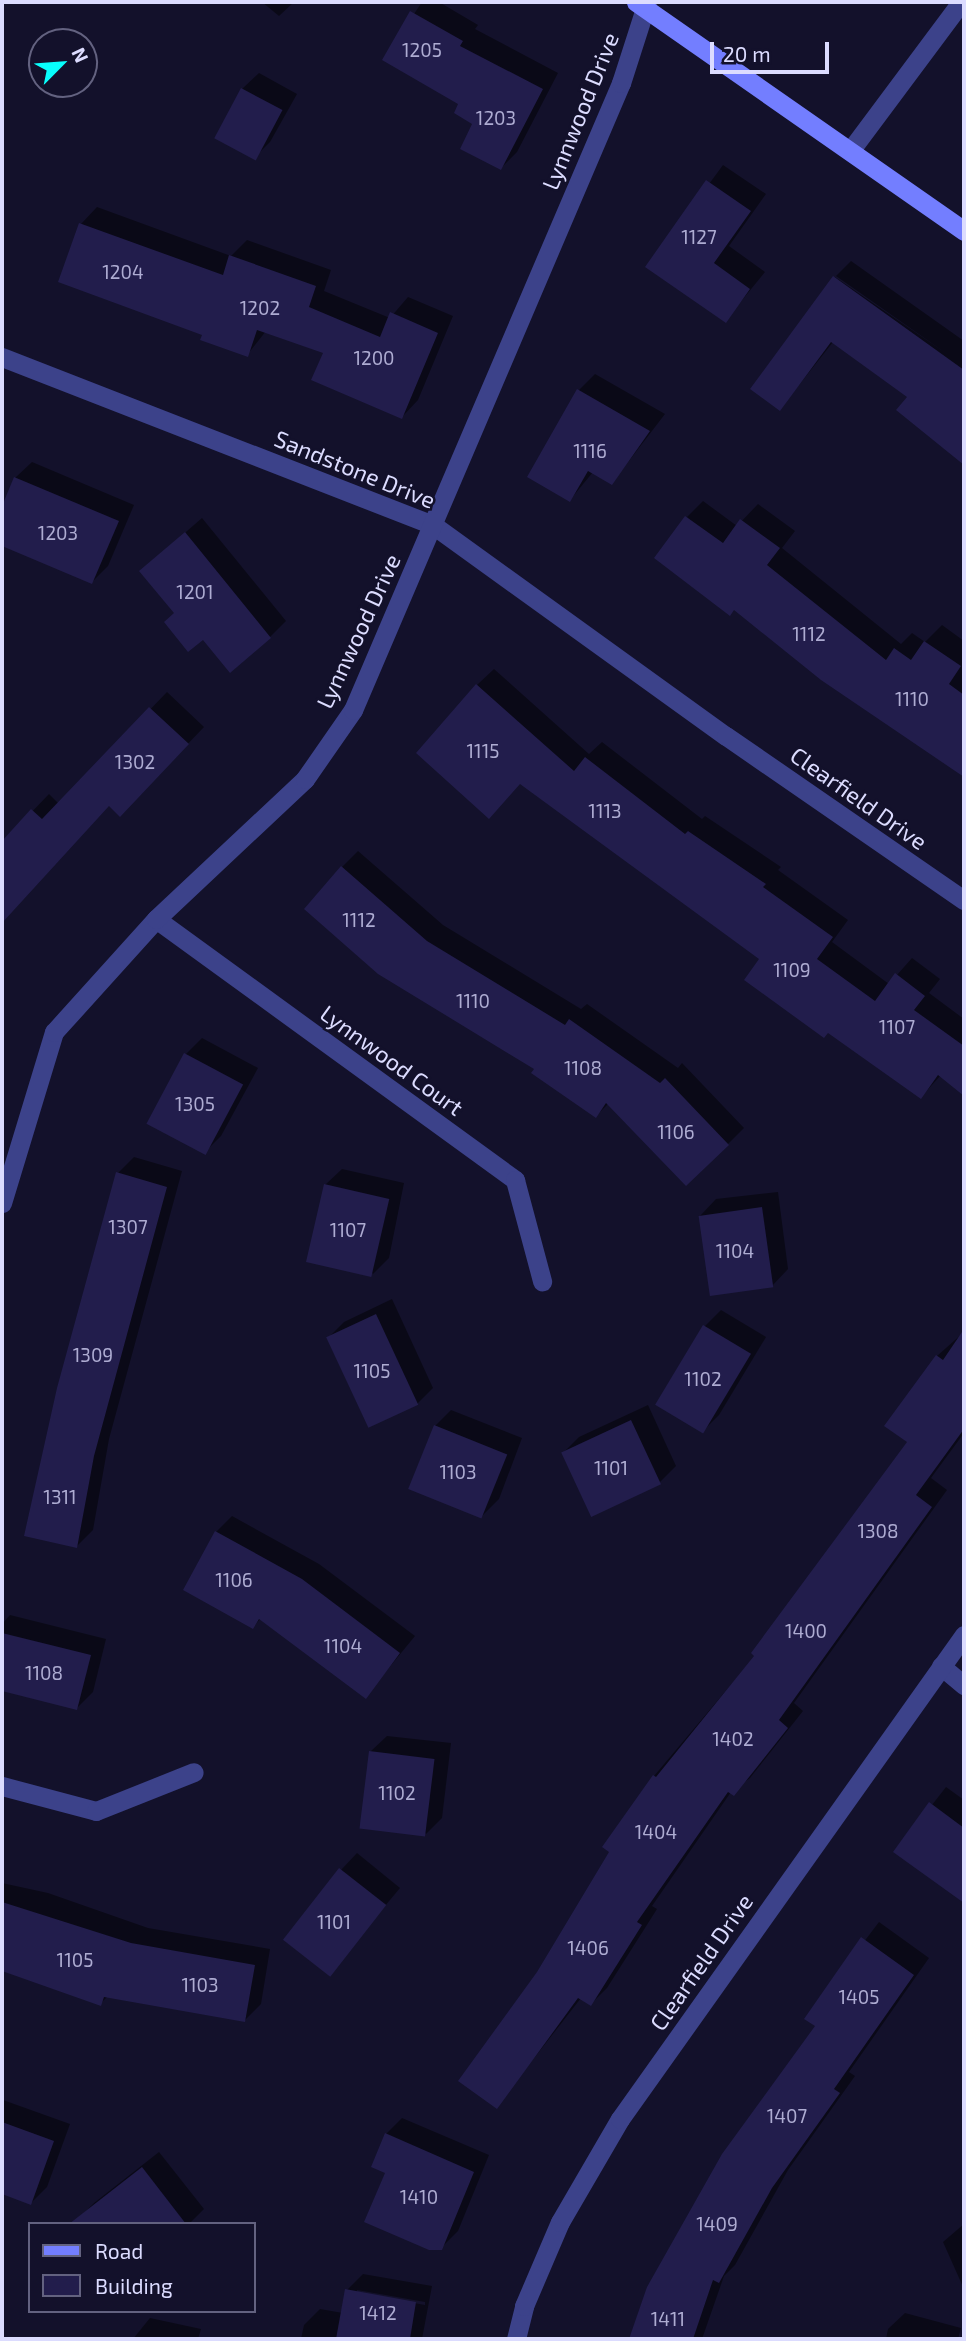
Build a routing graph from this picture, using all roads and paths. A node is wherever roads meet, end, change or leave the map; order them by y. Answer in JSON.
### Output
{"nodes":[{"id":1,"x":961,"y":2,"type":"edge"},
{"id":2,"x":643,"y":4,"type":"edge"},
{"id":3,"x":850,"y":151,"type":"junction"},
{"id":4,"x":964,"y":231,"type":"edge"},
{"id":5,"x":2,"y":357,"type":"edge"},
{"id":6,"x":433,"y":525,"type":"junction"},
{"id":7,"x":726,"y":736,"type":"joint"},
{"id":8,"x":964,"y":900,"type":"edge"},
{"id":9,"x":156,"y":919,"type":"junction"},
{"id":10,"x":2,"y":1203,"type":"edge"},
{"id":11,"x":541,"y":1281,"type":"dead end"},
{"id":12,"x":964,"y":1635,"type":"edge"},
{"id":13,"x":942,"y":1666,"type":"junction"},
{"id":14,"x":964,"y":1685,"type":"edge"},
{"id":15,"x":194,"y":1772,"type":"dead end"},
{"id":16,"x":2,"y":1786,"type":"edge"},
{"id":17,"x":516,"y":2339,"type":"edge"}],
"edges":[{"from":1,"to":3,"type":"street"},
{"from":2,"to":3,"type":"main road"},
{"from":2,"to":6,"type":"street","name":"Lynnwood Drive"},
{"from":3,"to":4,"type":"main road"},
{"from":5,"to":6,"type":"street","name":"Sandstone Drive"},
{"from":6,"to":7,"type":"street","name":"Sandstone Drive"},
{"from":6,"to":9,"type":"street","name":"Lynnwood Drive"},
{"from":7,"to":8,"type":"street","name":"Clearfield Drive"},
{"from":9,"to":10,"type":"street","name":"Lynnwood Drive"},
{"from":9,"to":11,"type":"street","name":"Lynnwood Court"},
{"from":12,"to":13,"type":"street","name":"Clearfield Drive"},
{"from":13,"to":14,"type":"street"},
{"from":13,"to":17,"type":"street","name":"Clearfield Drive"},
{"from":15,"to":16,"type":"street"}]}
